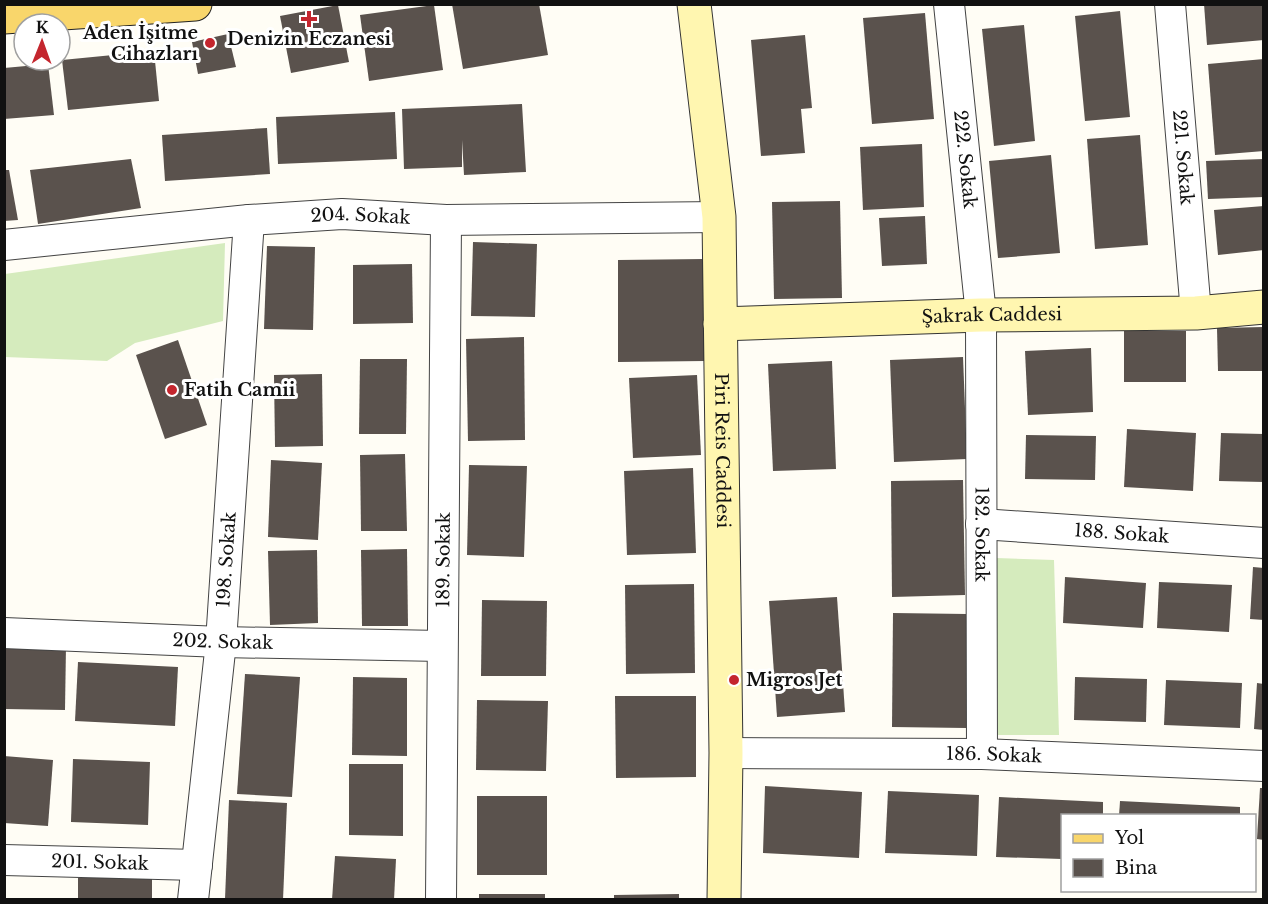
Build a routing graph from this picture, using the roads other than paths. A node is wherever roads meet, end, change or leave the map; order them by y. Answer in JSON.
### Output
{"nodes":[{"id":1,"x":195,"y":4,"type":"edge"},
{"id":2,"x":694,"y":4,"type":"edge"},
{"id":3,"x":949,"y":4,"type":"edge"},
{"id":4,"x":1170,"y":4,"type":"edge"},
{"id":5,"x":4,"y":17,"type":"edge"},
{"id":6,"x":720,"y":217,"type":"junction"},
{"id":7,"x":249,"y":220,"type":"junction"},
{"id":8,"x":446,"y":220,"type":"junction"},
{"id":9,"x":4,"y":245,"type":"edge"},
{"id":10,"x":1263,"y":308,"type":"edge"},
{"id":11,"x":1196,"y":313,"type":"junction"},
{"id":12,"x":981,"y":315,"type":"junction"},
{"id":13,"x":720,"y":324,"type":"junction"},
{"id":14,"x":981,"y":524,"type":"junction"},
{"id":15,"x":1263,"y":543,"type":"edge"},
{"id":16,"x":4,"y":633,"type":"edge"},
{"id":17,"x":221,"y":642,"type":"junction"},
{"id":18,"x":442,"y":646,"type":"junction"},
{"id":19,"x":726,"y":753,"type":"junction"},
{"id":20,"x":982,"y":754,"type":"junction"},
{"id":21,"x":1263,"y":766,"type":"edge"},
{"id":22,"x":4,"y":860,"type":"edge"},
{"id":23,"x":196,"y":865,"type":"junction"},
{"id":24,"x":194,"y":900,"type":"edge"},
{"id":25,"x":441,"y":900,"type":"edge"},
{"id":26,"x":724,"y":900,"type":"edge"}],
"edges":[{"from":1,"to":5,"type":"main road"},
{"from":2,"to":6,"type":"street","name":"Piri Reis Caddesi"},
{"from":3,"to":12,"type":"street","name":"222. Sokak"},
{"from":4,"to":11,"type":"street","name":"221. Sokak"},
{"from":6,"to":8,"type":"street","name":"204. Sokak"},
{"from":6,"to":13,"type":"street","name":"Piri Reis Caddesi"},
{"from":7,"to":8,"type":"street","name":"204. Sokak"},
{"from":7,"to":9,"type":"street","name":"204. Sokak"},
{"from":7,"to":17,"type":"street","name":"198. Sokak"},
{"from":8,"to":18,"type":"street","name":"189. Sokak"},
{"from":10,"to":11,"type":"street","name":"Şakrak Caddesi"},
{"from":11,"to":12,"type":"street","name":"Şakrak Caddesi"},
{"from":12,"to":13,"type":"street","name":"Şakrak Caddesi"},
{"from":12,"to":14,"type":"street","name":"182. Sokak"},
{"from":13,"to":19,"type":"street","name":"Piri Reis Caddesi"},
{"from":14,"to":15,"type":"street","name":"188. Sokak"},
{"from":14,"to":20,"type":"street","name":"182. Sokak"},
{"from":16,"to":17,"type":"street","name":"202. Sokak"},
{"from":17,"to":18,"type":"street","name":"202. Sokak"},
{"from":17,"to":23,"type":"street","name":"198. Sokak"},
{"from":18,"to":25,"type":"street","name":"189. Sokak"},
{"from":19,"to":20,"type":"street","name":"186. Sokak"},
{"from":19,"to":26,"type":"street","name":"Piri Reis Caddesi"},
{"from":20,"to":21,"type":"street","name":"186. Sokak"},
{"from":22,"to":23,"type":"street","name":"201. Sokak"},
{"from":23,"to":24,"type":"street","name":"198. Sokak"}]}
